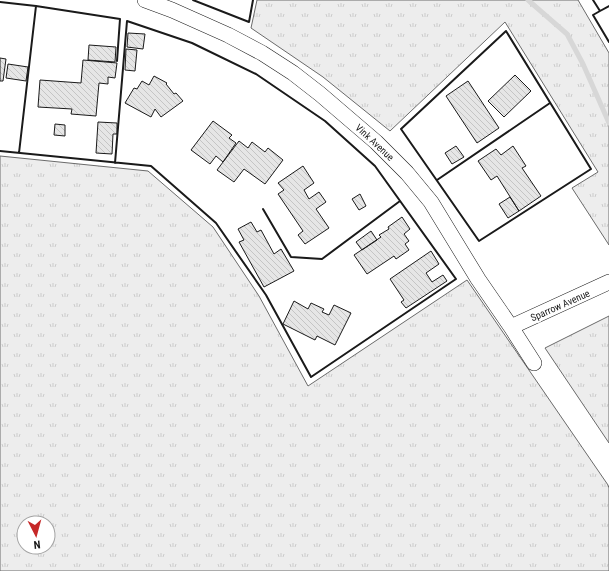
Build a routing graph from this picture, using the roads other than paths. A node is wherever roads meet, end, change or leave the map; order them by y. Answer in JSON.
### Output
{"nodes":[{"id":1,"x":145,"y":0,"type":"edge"},
{"id":2,"x":609,"y":282,"type":"edge"},
{"id":3,"x":511,"y":327,"type":"junction"},
{"id":4,"x":534,"y":363,"type":"dead end"}],
"edges":[{"from":1,"to":3,"type":"street","name":"Vink Avenue"},
{"from":2,"to":3,"type":"street","name":"Sparrow Avenue"},
{"from":3,"to":4,"type":"street","name":"Vink Avenue"}]}
